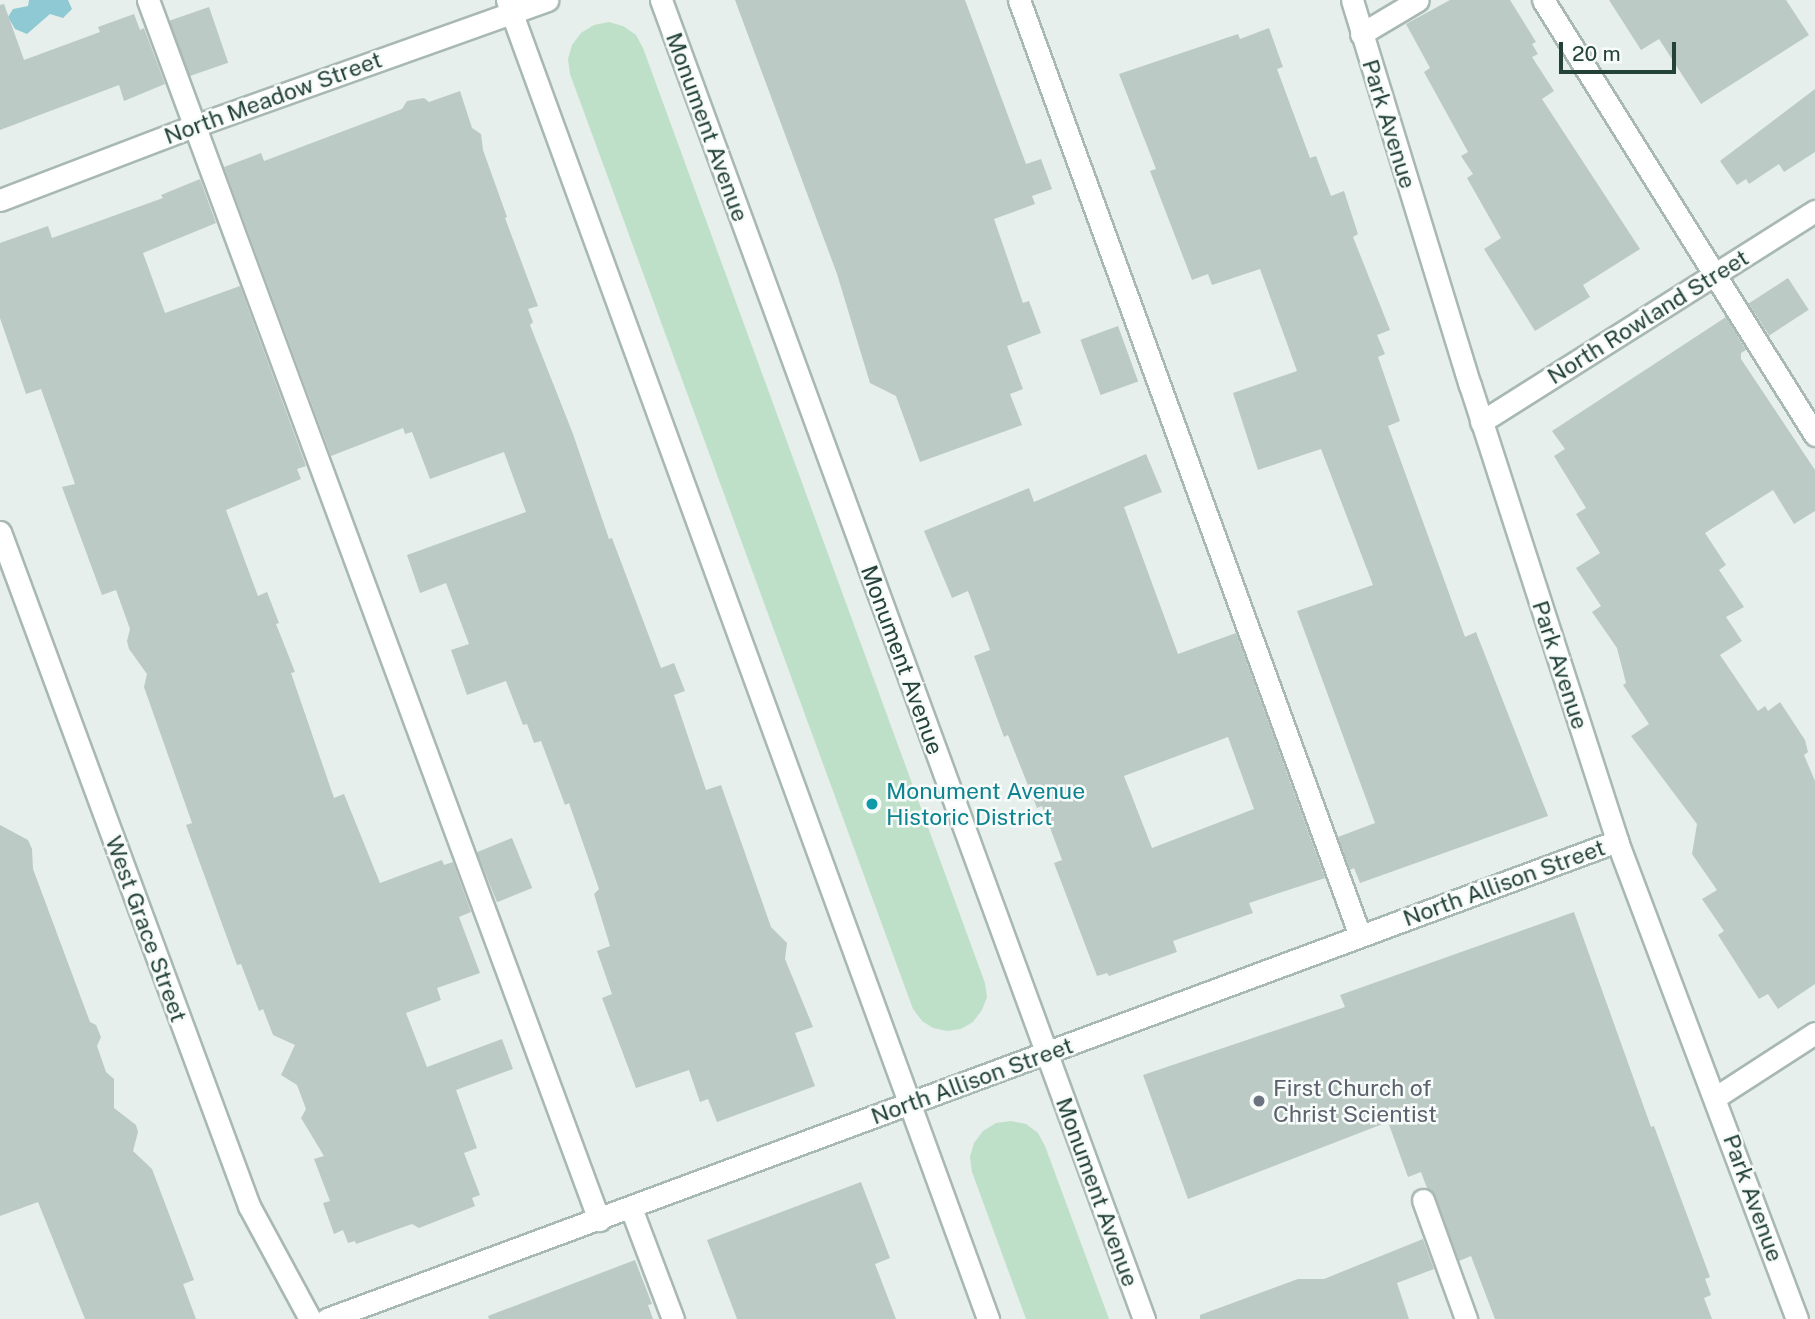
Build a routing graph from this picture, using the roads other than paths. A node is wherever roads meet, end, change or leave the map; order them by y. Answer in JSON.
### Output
{"nodes":[{"id":1,"x":148,"y":0,"type":"edge"},
{"id":2,"x":547,"y":0,"type":"edge"},
{"id":3,"x":661,"y":0,"type":"edge"},
{"id":4,"x":1019,"y":0,"type":"edge"},
{"id":5,"x":1352,"y":0,"type":"edge"},
{"id":6,"x":1418,"y":0,"type":"edge"},
{"id":7,"x":1543,"y":0,"type":"edge"},
{"id":8,"x":510,"y":6,"type":"edge"},
{"id":9,"x":1361,"y":34,"type":"junction"},
{"id":10,"x":194,"y":126,"type":"junction"},
{"id":11,"x":0,"y":200,"type":"edge"},
{"id":12,"x":1815,"y":211,"type":"edge"},
{"id":13,"x":1714,"y":276,"type":"junction"},
{"id":14,"x":1481,"y":422,"type":"junction"},
{"id":15,"x":1815,"y":436,"type":"edge"},
{"id":16,"x":0,"y":532,"type":"edge"},
{"id":17,"x":1617,"y":841,"type":"junction"},
{"id":18,"x":1360,"y":936,"type":"junction"},
{"id":19,"x":1815,"y":1033,"type":"edge"},
{"id":20,"x":1046,"y":1054,"type":"junction"},
{"id":21,"x":1716,"y":1097,"type":"junction"},
{"id":22,"x":910,"y":1104,"type":"junction"},
{"id":23,"x":1423,"y":1200,"type":"dead end"},
{"id":24,"x":631,"y":1208,"type":"junction"},
{"id":25,"x":599,"y":1220,"type":"junction"},
{"id":26,"x":310,"y":1319,"type":"edge"},
{"id":27,"x":327,"y":1319,"type":"edge"},
{"id":28,"x":673,"y":1319,"type":"edge"},
{"id":29,"x":988,"y":1319,"type":"edge"},
{"id":30,"x":1144,"y":1319,"type":"edge"},
{"id":31,"x":1466,"y":1319,"type":"edge"},
{"id":32,"x":1797,"y":1319,"type":"edge"}],
"edges":[{"from":1,"to":10,"type":"street"},
{"from":2,"to":8,"type":"street","name":"North Meadow Street"},
{"from":3,"to":20,"type":"street","name":"Monument Avenue"},
{"from":4,"to":18,"type":"street"},
{"from":5,"to":9,"type":"street","name":"Park Avenue"},
{"from":6,"to":9,"type":"street"},
{"from":7,"to":13,"type":"street"},
{"from":8,"to":10,"type":"street","name":"North Meadow Street"},
{"from":8,"to":22,"type":"street"},
{"from":9,"to":14,"type":"street","name":"Park Avenue"},
{"from":10,"to":11,"type":"street","name":"North Meadow Street"},
{"from":10,"to":25,"type":"street"},
{"from":12,"to":13,"type":"street","name":"North Rowland Street"},
{"from":13,"to":14,"type":"street","name":"North Rowland Street"},
{"from":13,"to":15,"type":"street"},
{"from":14,"to":17,"type":"street","name":"Park Avenue"},
{"from":16,"to":26,"type":"street","name":"West Grace Street"},
{"from":17,"to":18,"type":"street","name":"North Allison Street"},
{"from":17,"to":21,"type":"street","name":"Park Avenue"},
{"from":18,"to":20,"type":"street","name":"North Allison Street"},
{"from":19,"to":21,"type":"street"},
{"from":20,"to":22,"type":"street","name":"North Allison Street"},
{"from":20,"to":30,"type":"street","name":"Monument Avenue"},
{"from":21,"to":32,"type":"street","name":"Park Avenue"},
{"from":22,"to":24,"type":"street","name":"North Allison Street"},
{"from":22,"to":29,"type":"street"},
{"from":23,"to":31,"type":"street"},
{"from":24,"to":25,"type":"street","name":"North Allison Street"},
{"from":24,"to":28,"type":"street"},
{"from":25,"to":27,"type":"street","name":"North Allison Street"}]}
